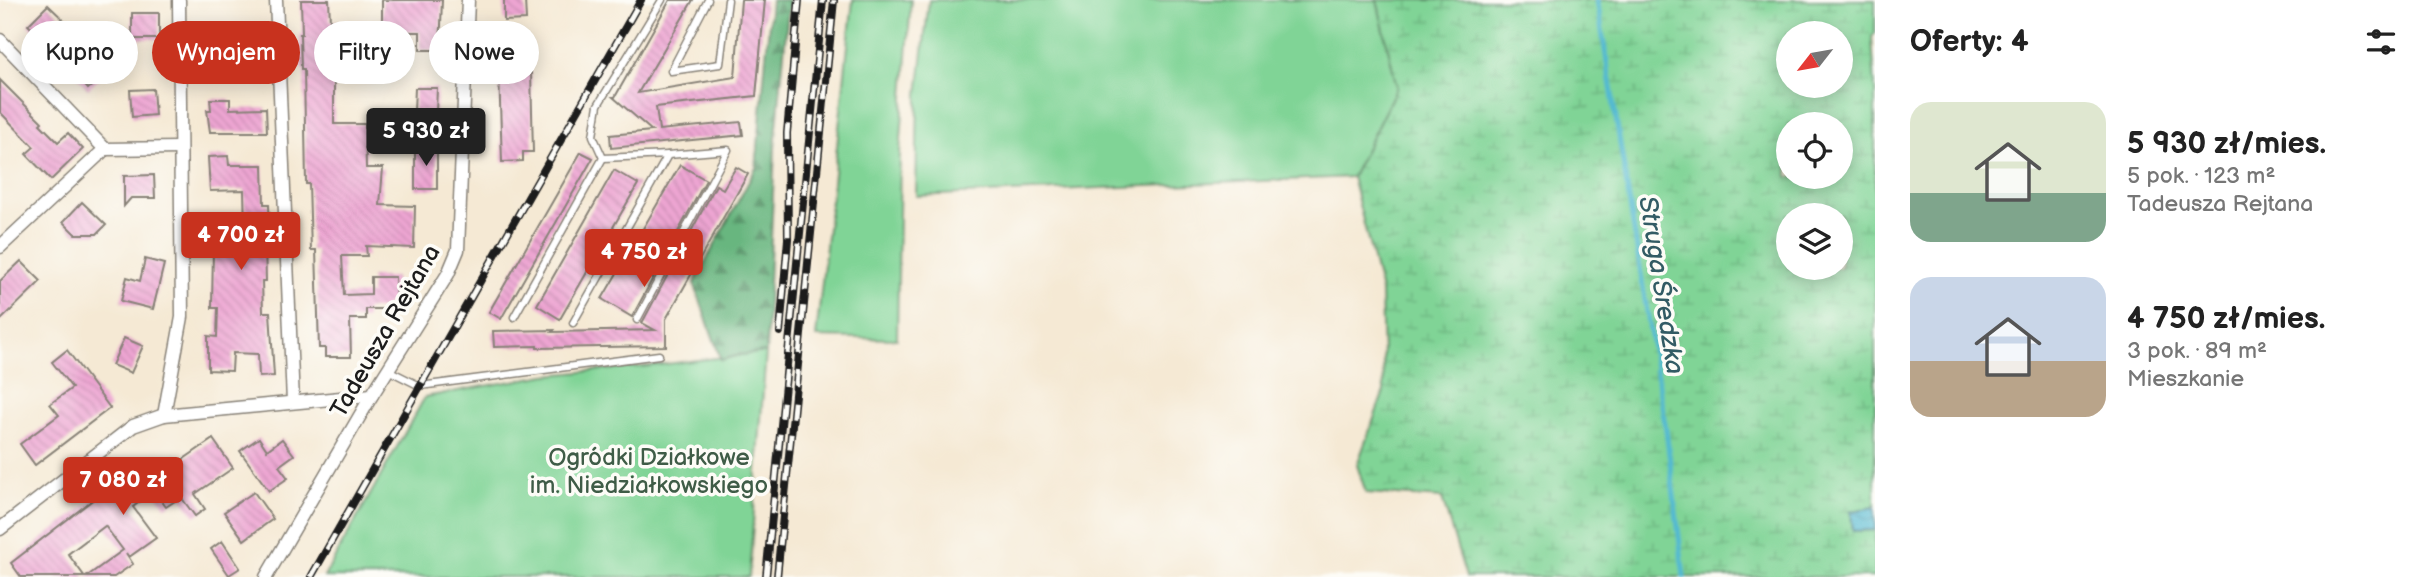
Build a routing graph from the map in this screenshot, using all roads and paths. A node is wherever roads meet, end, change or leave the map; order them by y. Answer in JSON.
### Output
{"nodes":[{"id":1,"x":179,"y":0,"type":"edge"},
{"id":2,"x":276,"y":0,"type":"edge"},
{"id":3,"x":468,"y":0,"type":"edge"},
{"id":4,"x":662,"y":0,"type":"edge"},
{"id":5,"x":708,"y":0,"type":"edge"},
{"id":6,"x":728,"y":0,"type":"edge"},
{"id":7,"x":0,"y":40,"type":"edge"},
{"id":8,"x":179,"y":148,"type":"junction"},
{"id":9,"x":105,"y":149,"type":"junction"},
{"id":10,"x":668,"y":155,"type":"junction"},
{"id":11,"x":603,"y":158,"type":"junction"},
{"id":12,"x":0,"y":247,"type":"edge"},
{"id":13,"x":514,"y":317,"type":"dead end"},
{"id":14,"x":637,"y":320,"type":"dead end"},
{"id":15,"x":573,"y":323,"type":"dead end"},
{"id":16,"x":659,"y":355,"type":"dead end"},
{"id":17,"x":388,"y":370,"type":"junction"},
{"id":18,"x":372,"y":396,"type":"junction"},
{"id":19,"x":293,"y":402,"type":"junction"},
{"id":20,"x":164,"y":415,"type":"junction"},
{"id":21,"x":0,"y":529,"type":"edge"},
{"id":22,"x":266,"y":577,"type":"edge"}],
"edges":[{"from":1,"to":8,"type":"street"},
{"from":2,"to":19,"type":"street"},
{"from":3,"to":17,"type":"street","name":"Tadeusza Rejtana"},
{"from":4,"to":11,"type":"lane"},
{"from":5,"to":6,"type":"lane"},
{"from":7,"to":9,"type":"street"},
{"from":8,"to":9,"type":"street"},
{"from":8,"to":20,"type":"street"},
{"from":9,"to":12,"type":"street"},
{"from":10,"to":11,"type":"lane"},
{"from":10,"to":14,"type":"lane"},
{"from":10,"to":15,"type":"lane"},
{"from":11,"to":13,"type":"lane"},
{"from":16,"to":17,"type":"lane"},
{"from":17,"to":18,"type":"street","name":"Tadeusza Rejtana"},
{"from":18,"to":19,"type":"street"},
{"from":18,"to":22,"type":"street","name":"Tadeusza Rejtana"},
{"from":19,"to":20,"type":"street"},
{"from":20,"to":21,"type":"street"}]}
